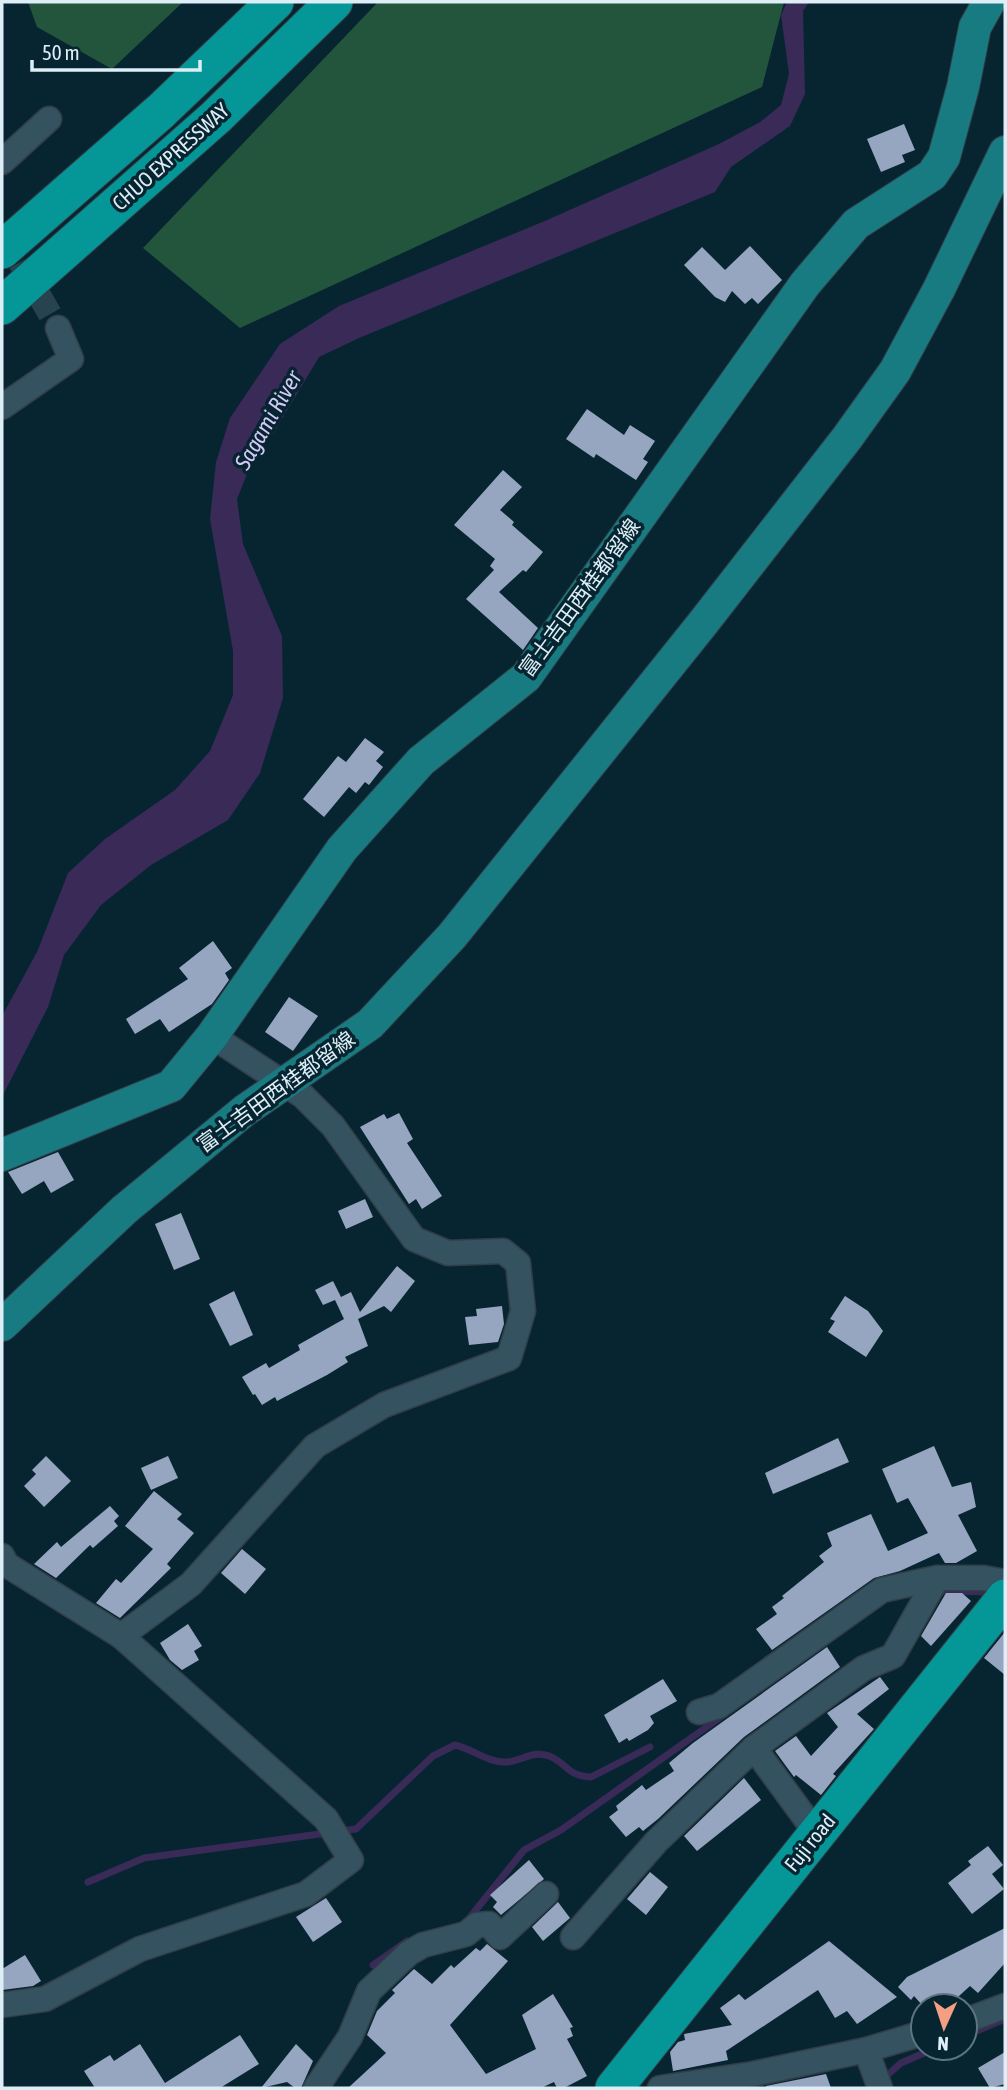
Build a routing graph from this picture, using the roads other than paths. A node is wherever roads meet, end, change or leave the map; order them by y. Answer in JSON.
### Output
{"nodes":[{"id":1,"x":275,"y":2,"type":"edge"},
{"id":2,"x":334,"y":2,"type":"edge"},
{"id":3,"x":989,"y":2,"type":"edge"},
{"id":4,"x":49,"y":119,"type":"dead end"},
{"id":5,"x":1005,"y":152,"type":"edge"},
{"id":6,"x":2,"y":162,"type":"edge"},
{"id":7,"x":2,"y":250,"type":"edge"},
{"id":8,"x":2,"y":306,"type":"edge"},
{"id":9,"x":58,"y":328,"type":"tunnel mouth"},
{"id":10,"x":2,"y":407,"type":"edge"},
{"id":11,"x":212,"y":1036,"type":"junction"},
{"id":12,"x":2,"y":1155,"type":"edge"},
{"id":13,"x":2,"y":1325,"type":"edge"},
{"id":14,"x":2,"y":1556,"type":"edge"},
{"id":15,"x":937,"y":1578,"type":"junction"},
{"id":16,"x":1005,"y":1582,"type":"edge"},
{"id":17,"x":1005,"y":1598,"type":"edge"},
{"id":18,"x":121,"y":1636,"type":"junction"},
{"id":19,"x":699,"y":1712,"type":"dead end"},
{"id":20,"x":754,"y":1748,"type":"junction"},
{"id":21,"x":817,"y":1834,"type":"junction"},
{"id":22,"x":546,"y":1894,"type":"dead end"},
{"id":23,"x":573,"y":1937,"type":"dead end"},
{"id":24,"x":2,"y":2006,"type":"edge"},
{"id":25,"x":1005,"y":2006,"type":"edge"},
{"id":26,"x":979,"y":2016,"type":"edge"},
{"id":27,"x":909,"y":2038,"type":"edge"},
{"id":28,"x":868,"y":2054,"type":"junction"},
{"id":29,"x":316,"y":2088,"type":"edge"},
{"id":30,"x":614,"y":2088,"type":"edge"},
{"id":31,"x":660,"y":2088,"type":"edge"},
{"id":32,"x":880,"y":2088,"type":"edge"}],
"edges":[{"from":1,"to":7,"type":"highway","name":"CHUO EXPRESSWAY"},
{"from":2,"to":8,"type":"highway","name":"CHUO EXPRESSWAY"},
{"from":3,"to":11,"type":"main road","name":"富士吉田西桂都留線"},
{"from":4,"to":6,"type":"street"},
{"from":5,"to":13,"type":"main road","name":"富士吉田西桂都留線"},
{"from":9,"to":10,"type":"street"},
{"from":11,"to":12,"type":"main road","name":"富士吉田西桂都留線"},
{"from":11,"to":18,"type":"street"},
{"from":14,"to":18,"type":"street"},
{"from":15,"to":16,"type":"street"},
{"from":15,"to":19,"type":"street"},
{"from":15,"to":20,"type":"street"},
{"from":17,"to":21,"type":"highway","name":"Fuji road"},
{"from":18,"to":24,"type":"street"},
{"from":20,"to":21,"type":"street"},
{"from":20,"to":23,"type":"street"},
{"from":21,"to":30,"type":"highway","name":"Fuji road"},
{"from":22,"to":29,"type":"street"},
{"from":25,"to":26,"type":"street"},
{"from":27,"to":28,"type":"street"},
{"from":28,"to":31,"type":"street"},
{"from":28,"to":32,"type":"street"}]}
